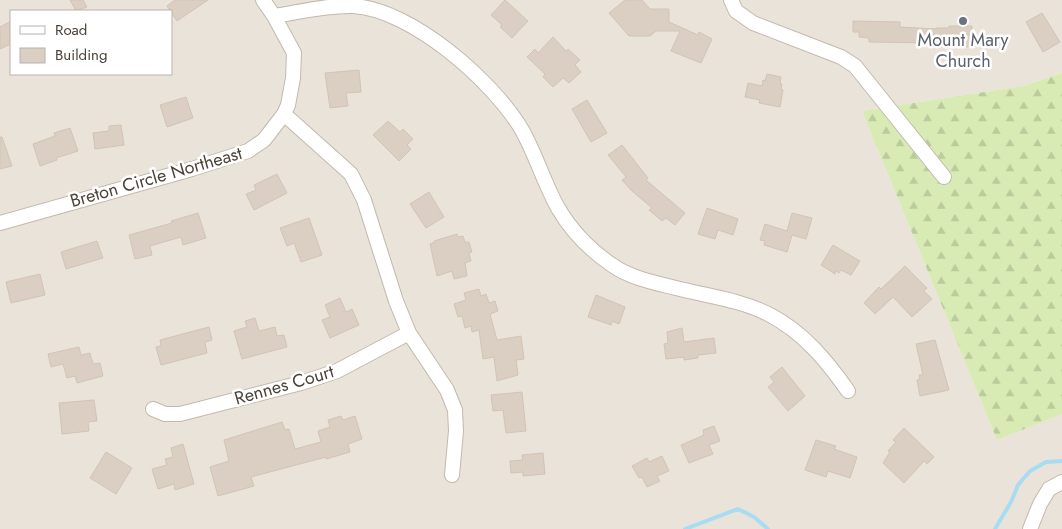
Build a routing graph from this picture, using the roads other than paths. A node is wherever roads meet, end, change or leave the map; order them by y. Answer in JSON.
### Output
{"nodes":[{"id":1,"x":263,"y":0,"type":"edge"},
{"id":2,"x":731,"y":0,"type":"edge"},
{"id":3,"x":274,"y":16,"type":"junction"},
{"id":4,"x":284,"y":114,"type":"junction"},
{"id":5,"x":944,"y":177,"type":"dead end"},
{"id":6,"x":0,"y":222,"type":"edge"},
{"id":7,"x":410,"y":333,"type":"junction"},
{"id":8,"x":848,"y":391,"type":"dead end"},
{"id":9,"x":153,"y":409,"type":"dead end"},
{"id":10,"x":452,"y":475,"type":"dead end"},
{"id":11,"x":1062,"y":482,"type":"edge"},
{"id":12,"x":1030,"y":529,"type":"edge"}],
"edges":[{"from":1,"to":3,"type":"street","name":"Breton Circle Northeast"},
{"from":2,"to":5,"type":"street"},
{"from":3,"to":4,"type":"street","name":"Breton Circle Northeast"},
{"from":3,"to":8,"type":"street"},
{"from":4,"to":6,"type":"street","name":"Breton Circle Northeast"},
{"from":4,"to":7,"type":"street"},
{"from":7,"to":9,"type":"street","name":"Rennes Court"},
{"from":7,"to":10,"type":"street"},
{"from":11,"to":12,"type":"street"}]}
